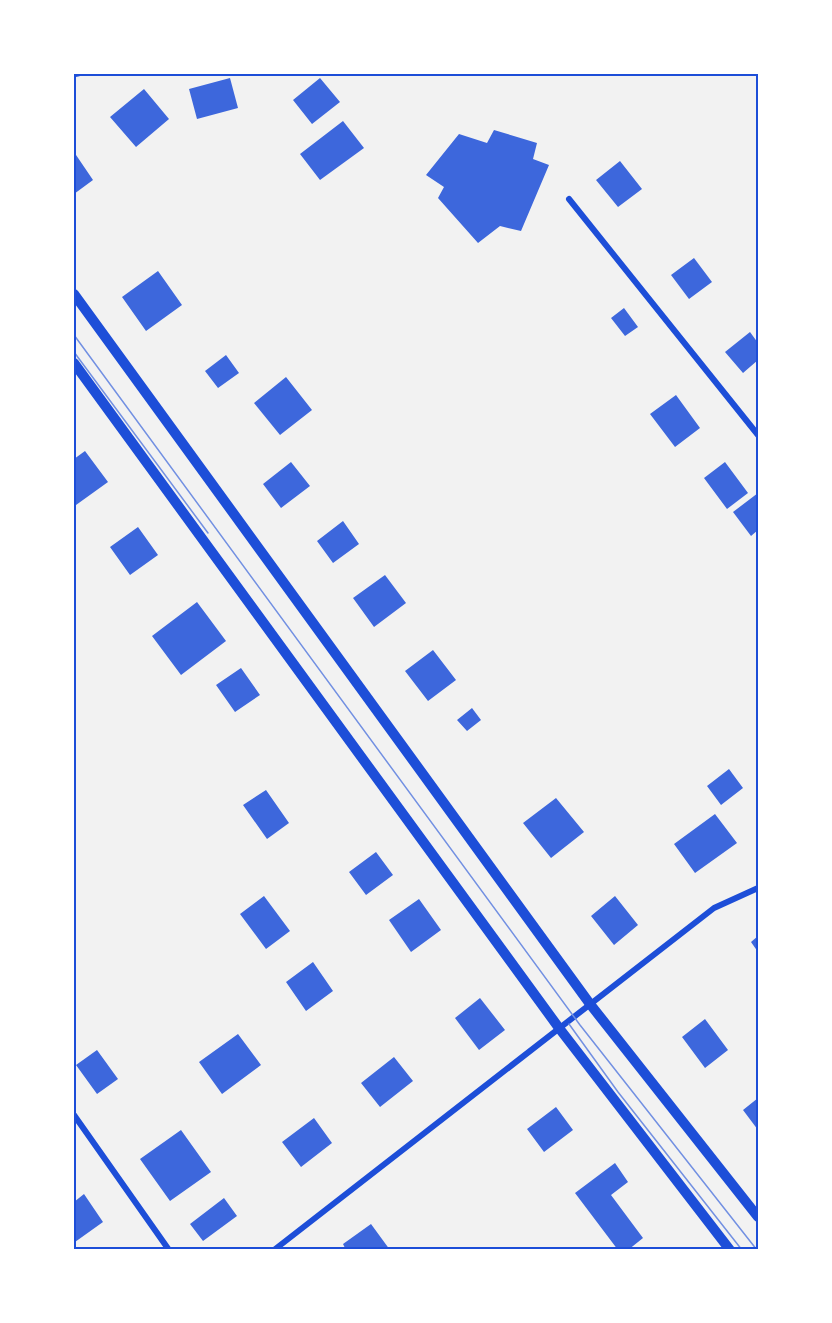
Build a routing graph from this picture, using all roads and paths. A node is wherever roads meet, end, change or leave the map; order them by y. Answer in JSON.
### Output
{"nodes":[{"id":1,"x":79,"y":74,"type":"edge"},
{"id":2,"x":74,"y":75,"type":"edge"},
{"id":3,"x":569,"y":199,"type":"dead end"},
{"id":4,"x":74,"y":294,"type":"edge"},
{"id":5,"x":74,"y":363,"type":"edge"},
{"id":6,"x":759,"y":435,"type":"edge"},
{"id":7,"x":759,"y":888,"type":"edge"},
{"id":8,"x":590,"y":1004,"type":"junction"},
{"id":9,"x":559,"y":1028,"type":"junction"},
{"id":10,"x":74,"y":1115,"type":"edge"},
{"id":11,"x":759,"y":1217,"type":"edge"},
{"id":12,"x":169,"y":1250,"type":"edge"},
{"id":13,"x":274,"y":1250,"type":"edge"},
{"id":14,"x":730,"y":1250,"type":"edge"}],
"edges":[{"from":1,"to":2,"type":"lane"},
{"from":3,"to":6,"type":"street"},
{"from":4,"to":8,"type":"street"},
{"from":5,"to":9,"type":"street"},
{"from":7,"to":8,"type":"street"},
{"from":8,"to":9,"type":"street"},
{"from":8,"to":11,"type":"street"},
{"from":9,"to":13,"type":"street"},
{"from":9,"to":14,"type":"street"},
{"from":10,"to":12,"type":"street"}]}
